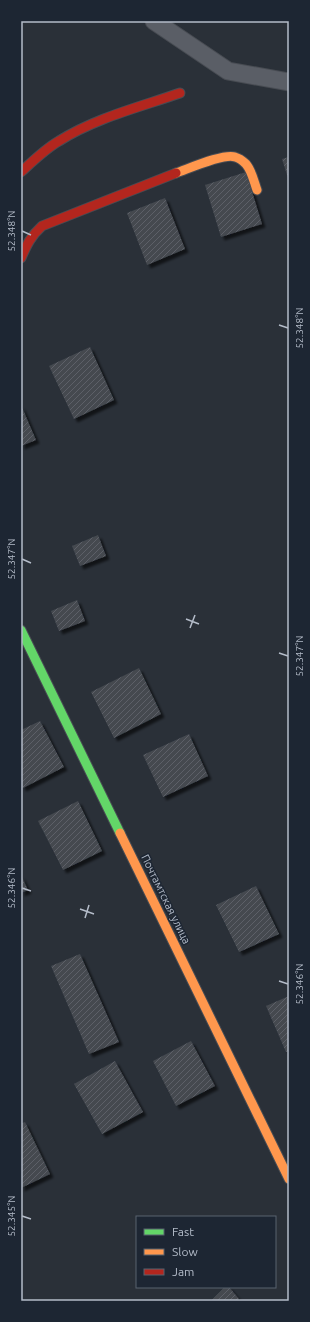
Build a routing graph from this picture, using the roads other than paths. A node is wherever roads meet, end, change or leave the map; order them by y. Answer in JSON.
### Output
{"nodes":[{"id":1,"x":154,"y":21,"type":"edge"},
{"id":2,"x":289,"y":82,"type":"edge"},
{"id":3,"x":180,"y":93,"type":"dead end"},
{"id":4,"x":21,"y":172,"type":"edge"},
{"id":5,"x":257,"y":190,"type":"dead end"},
{"id":6,"x":21,"y":258,"type":"edge"},
{"id":7,"x":21,"y":630,"type":"edge"},
{"id":8,"x":289,"y":1179,"type":"edge"}],
"edges":[{"from":1,"to":2,"type":"street"},
{"from":3,"to":4,"type":"street"},
{"from":5,"to":6,"type":"street"},
{"from":7,"to":8,"type":"street","name":"Почтамтская улица"}]}
